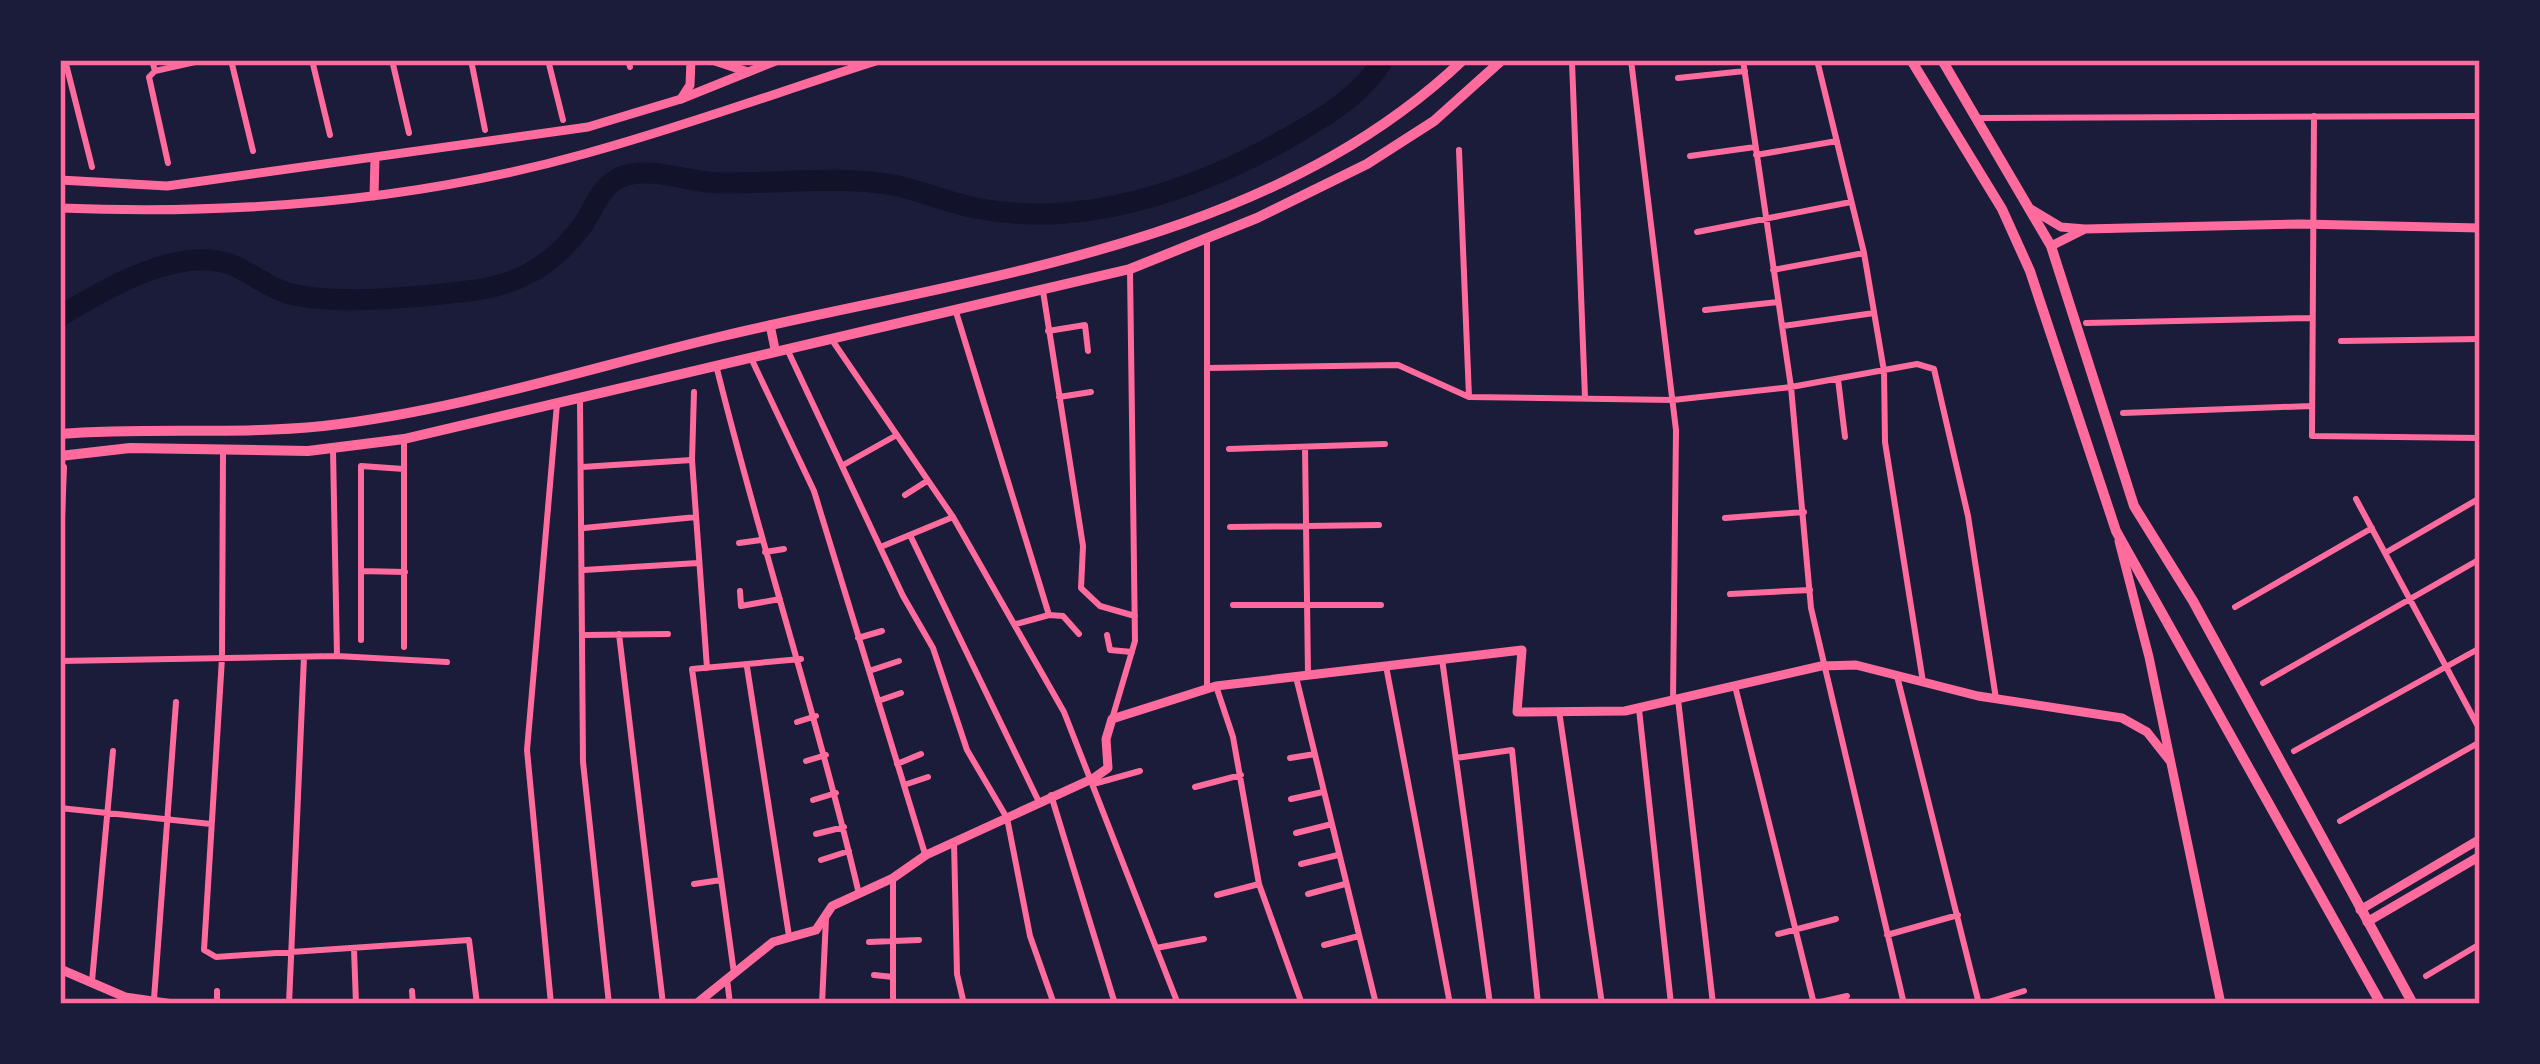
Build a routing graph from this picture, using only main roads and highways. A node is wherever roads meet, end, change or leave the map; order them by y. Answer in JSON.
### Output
{"nodes":[{"id":1,"x":1462,"y":60,"type":"edge"},
{"id":2,"x":1502,"y":60,"type":"edge"},
{"id":3,"x":1911,"y":60,"type":"edge"},
{"id":4,"x":1942,"y":60,"type":"edge"},
{"id":5,"x":60,"y":434,"type":"edge"},
{"id":6,"x":62,"y":462,"type":"edge"},
{"id":7,"x":2381,"y":1004,"type":"edge"},
{"id":8,"x":2413,"y":1004,"type":"edge"}],
"edges":[{"from":1,"to":5,"type":"main road"},
{"from":2,"to":6,"type":"main road"},
{"from":3,"to":7,"type":"main road"},
{"from":4,"to":8,"type":"main road"}]}
